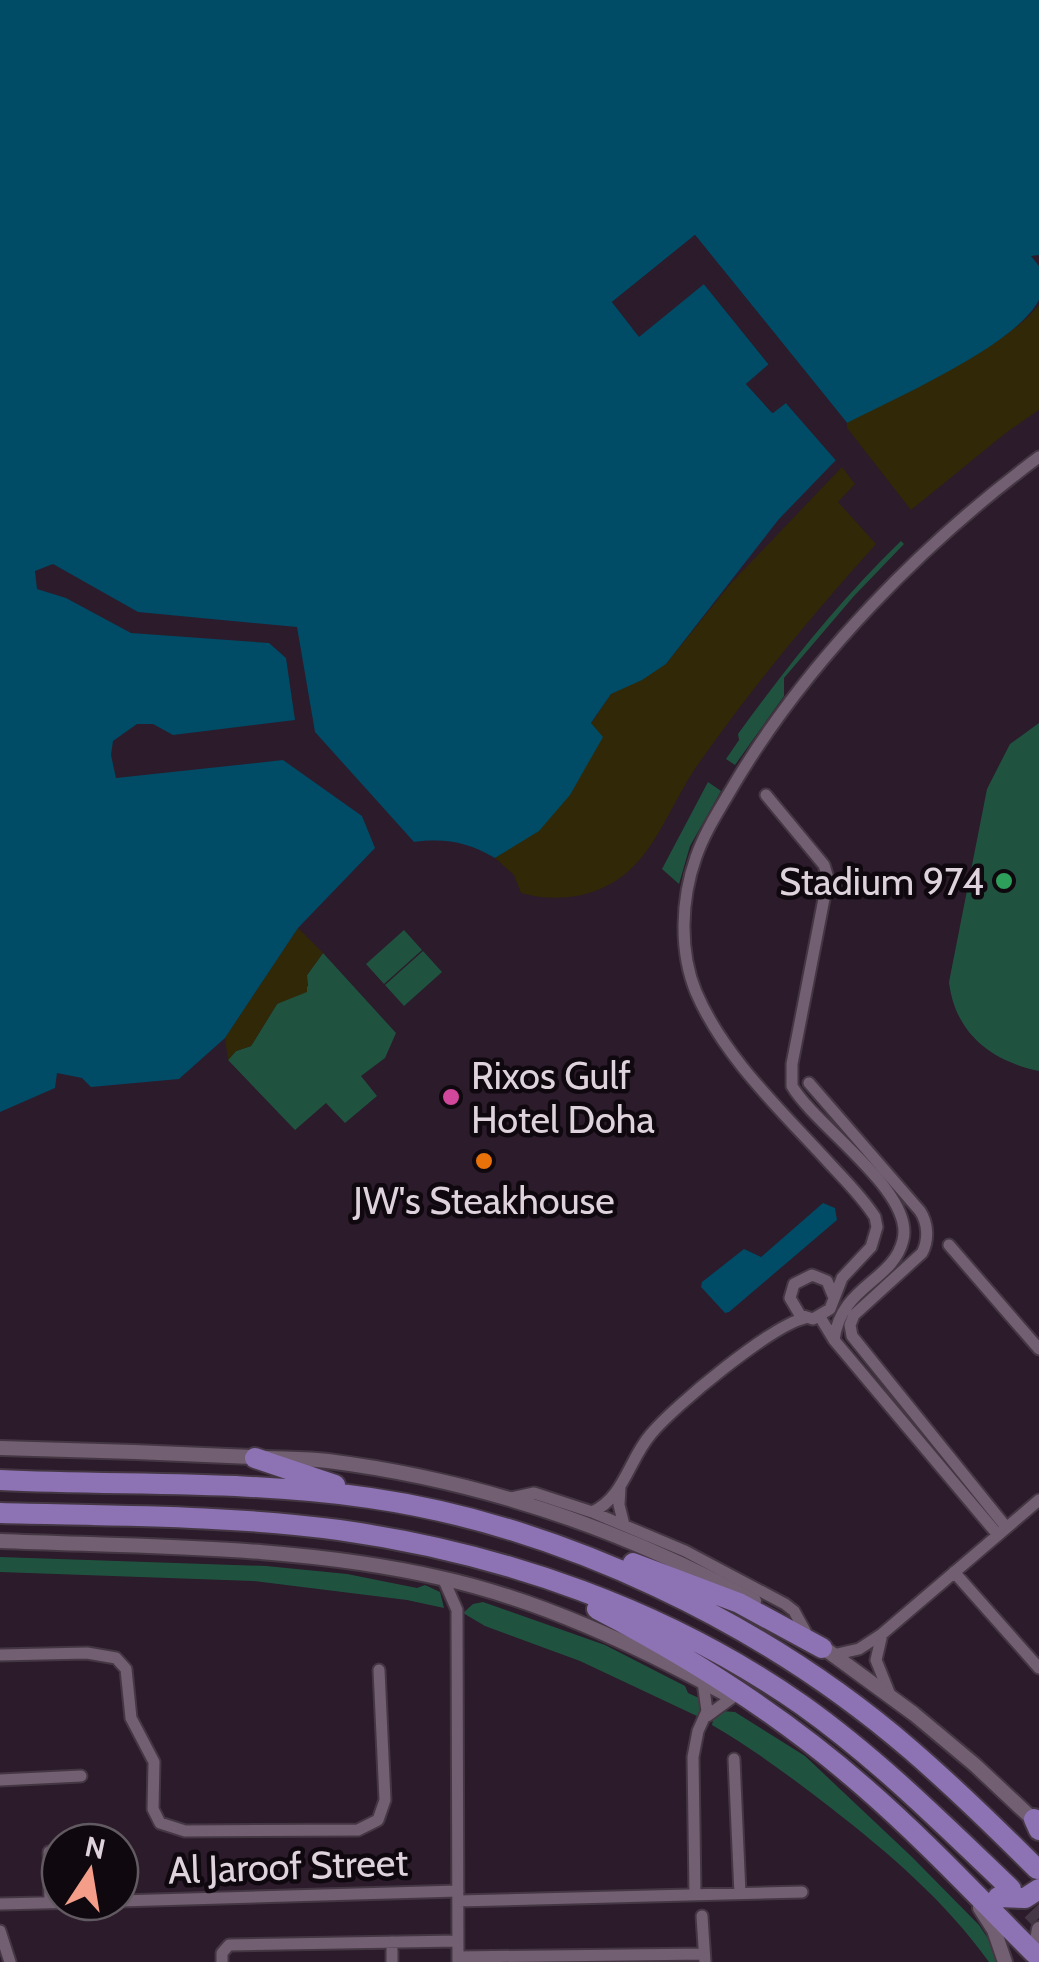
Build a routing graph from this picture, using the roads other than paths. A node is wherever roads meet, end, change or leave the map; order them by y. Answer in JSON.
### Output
{"nodes":[{"id":1,"x":1039,"y":457,"type":"edge"},
{"id":2,"x":766,"y":795,"type":"dead end"},
{"id":3,"x":809,"y":1084,"type":"dead end"},
{"id":4,"x":948,"y":1246,"type":"dead end"},
{"id":5,"x":854,"y":1262,"type":"junction"},
{"id":6,"x":819,"y":1276,"type":"junction"},
{"id":7,"x":790,"y":1298,"type":"junction"},
{"id":8,"x":834,"y":1298,"type":"junction"},
{"id":9,"x":818,"y":1316,"type":"junction"},
{"id":10,"x":837,"y":1323,"type":"junction"},
{"id":11,"x":766,"y":1336,"type":"junction"},
{"id":12,"x":834,"y":1340,"type":"junction"},
{"id":13,"x":1039,"y":1349,"type":"edge"},
{"id":14,"x":0,"y":1448,"type":"edge"},
{"id":15,"x":256,"y":1458,"type":"junction"},
{"id":16,"x":0,"y":1480,"type":"edge"},
{"id":17,"x":620,"y":1487,"type":"junction"},
{"id":18,"x":370,"y":1498,"type":"junction"},
{"id":19,"x":506,"y":1499,"type":"junction"},
{"id":20,"x":1039,"y":1500,"type":"edge"},
{"id":21,"x":592,"y":1512,"type":"junction"},
{"id":22,"x":0,"y":1513,"type":"edge"},
{"id":23,"x":624,"y":1525,"type":"junction"},
{"id":24,"x":1002,"y":1531,"type":"junction"},
{"id":25,"x":528,"y":1536,"type":"junction"},
{"id":26,"x":0,"y":1541,"type":"edge"},
{"id":27,"x":954,"y":1572,"type":"junction"},
{"id":28,"x":529,"y":1573,"type":"junction"},
{"id":29,"x":443,"y":1578,"type":"junction"},
{"id":30,"x":478,"y":1588,"type":"junction"},
{"id":31,"x":457,"y":1610,"type":"junction"},
{"id":32,"x":805,"y":1631,"type":"junction"},
{"id":33,"x":882,"y":1634,"type":"junction"},
{"id":34,"x":828,"y":1652,"type":"junction"},
{"id":35,"x":0,"y":1654,"type":"edge"},
{"id":36,"x":1039,"y":1668,"type":"edge"},
{"id":37,"x":379,"y":1670,"type":"dead end"},
{"id":38,"x":704,"y":1682,"type":"junction"},
{"id":39,"x":890,"y":1695,"type":"junction"},
{"id":40,"x":733,"y":1698,"type":"junction"},
{"id":41,"x":779,"y":1721,"type":"junction"},
{"id":42,"x":702,"y":1723,"type":"junction"},
{"id":43,"x":734,"y":1759,"type":"dead end"},
{"id":44,"x":82,"y":1776,"type":"dead end"},
{"id":45,"x":0,"y":1780,"type":"edge"},
{"id":46,"x":1038,"y":1824,"type":"edge"},
{"id":47,"x":960,"y":1878,"type":"junction"},
{"id":48,"x":1038,"y":1879,"type":"edge"},
{"id":49,"x":1011,"y":1889,"type":"tunnel mouth"},
{"id":50,"x":802,"y":1892,"type":"dead end"},
{"id":51,"x":740,"y":1894,"type":"junction"},
{"id":52,"x":695,"y":1895,"type":"junction"},
{"id":53,"x":458,"y":1896,"type":"junction"},
{"id":54,"x":140,"y":1901,"type":"edge"},
{"id":55,"x":40,"y":1903,"type":"edge"},
{"id":56,"x":0,"y":1904,"type":"edge"},
{"id":57,"x":702,"y":1916,"type":"dead end"},
{"id":58,"x":1039,"y":1928,"type":"edge"},
{"id":59,"x":0,"y":1930,"type":"edge"},
{"id":60,"x":458,"y":1941,"type":"junction"},
{"id":61,"x":392,"y":1942,"type":"junction"},
{"id":62,"x":705,"y":1958,"type":"edge"},
{"id":63,"x":1034,"y":1958,"type":"edge"},
{"id":64,"x":458,"y":1959,"type":"edge"},
{"id":65,"x":518,"y":1959,"type":"edge"},
{"id":66,"x":10,"y":1962,"type":"edge"},
{"id":67,"x":222,"y":1962,"type":"edge"},
{"id":68,"x":392,"y":1962,"type":"edge"},
{"id":69,"x":1004,"y":1962,"type":"edge"}],
"edges":[{"from":1,"to":5,"type":"street"},
{"from":2,"to":10,"type":"street"},
{"from":3,"to":24,"type":"street"},
{"from":4,"to":13,"type":"street"},
{"from":5,"to":6,"type":"street"},
{"from":5,"to":8,"type":"street"},
{"from":6,"to":7,"type":"street"},
{"from":6,"to":8,"type":"street"},
{"from":7,"to":9,"type":"street"},
{"from":7,"to":11,"type":"street"},
{"from":8,"to":9,"type":"street"},
{"from":9,"to":10,"type":"street"},
{"from":9,"to":11,"type":"street"},
{"from":9,"to":12,"type":"street"},
{"from":10,"to":12,"type":"street"},
{"from":11,"to":17,"type":"street"},
{"from":12,"to":24,"type":"street"},
{"from":14,"to":15,"type":"street"},
{"from":15,"to":18,"type":"highway"},
{"from":15,"to":19,"type":"street"},
{"from":16,"to":18,"type":"highway"},
{"from":17,"to":21,"type":"street"},
{"from":17,"to":23,"type":"street"},
{"from":18,"to":25,"type":"highway"},
{"from":19,"to":21,"type":"street"},
{"from":19,"to":32,"type":"street"},
{"from":20,"to":24,"type":"street"},
{"from":21,"to":23,"type":"street"},
{"from":22,"to":28,"type":"highway"},
{"from":23,"to":32,"type":"street"},
{"from":24,"to":27,"type":"street"},
{"from":25,"to":34,"type":"highway"},
{"from":25,"to":48,"type":"highway"},
{"from":26,"to":29,"type":"street"},
{"from":27,"to":33,"type":"street"},
{"from":27,"to":36,"type":"street"},
{"from":28,"to":41,"type":"highway"},
{"from":28,"to":49,"type":"highway"},
{"from":29,"to":30,"type":"street"},
{"from":29,"to":31,"type":"street"},
{"from":30,"to":31,"type":"street"},
{"from":30,"to":38,"type":"street"},
{"from":31,"to":53,"type":"street"},
{"from":32,"to":34,"type":"street"},
{"from":33,"to":34,"type":"street"},
{"from":33,"to":39,"type":"street"},
{"from":34,"to":39,"type":"street"},
{"from":35,"to":37,"type":"street"},
{"from":38,"to":40,"type":"street"},
{"from":38,"to":42,"type":"street"},
{"from":39,"to":46,"type":"street"},
{"from":40,"to":41,"type":"street"},
{"from":40,"to":42,"type":"street"},
{"from":41,"to":47,"type":"highway"},
{"from":42,"to":52,"type":"street"},
{"from":43,"to":51,"type":"street"},
{"from":44,"to":45,"type":"street"},
{"from":47,"to":48,"type":"highway"},
{"from":47,"to":63,"type":"highway"},
{"from":47,"to":69,"type":"street"},
{"from":50,"to":51,"type":"street","name":"Al Jaroof Street"},
{"from":51,"to":52,"type":"street","name":"Al Jaroof Street"},
{"from":52,"to":53,"type":"street","name":"Al Jaroof Street"},
{"from":53,"to":54,"type":"street","name":"Al Jaroof Street"},
{"from":53,"to":60,"type":"street"},
{"from":55,"to":56,"type":"street"},
{"from":57,"to":62,"type":"street"},
{"from":58,"to":63,"type":"street"},
{"from":59,"to":66,"type":"street"},
{"from":60,"to":61,"type":"street"},
{"from":60,"to":64,"type":"street"},
{"from":61,"to":67,"type":"street"},
{"from":61,"to":68,"type":"street"},
{"from":62,"to":65,"type":"street"},
{"from":64,"to":65,"type":"street"}]}
